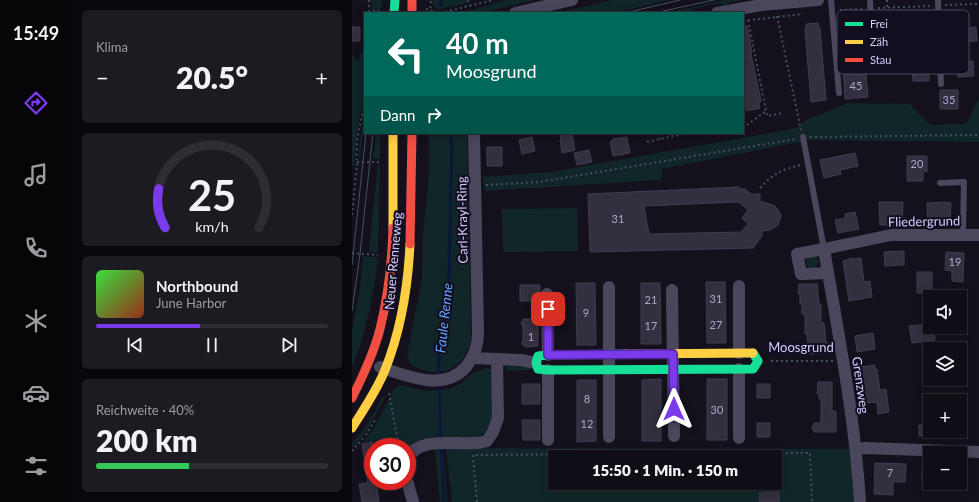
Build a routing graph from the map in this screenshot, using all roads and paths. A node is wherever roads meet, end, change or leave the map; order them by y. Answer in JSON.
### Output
{"nodes":[{"id":1,"x":369,"y":0,"type":"edge"},
{"id":2,"x":395,"y":0,"type":"edge"},
{"id":3,"x":412,"y":0,"type":"edge"},
{"id":4,"x":431,"y":0,"type":"edge"},
{"id":5,"x":468,"y":0,"type":"edge"},
{"id":6,"x":494,"y":0,"type":"edge"},
{"id":7,"x":572,"y":0,"type":"edge"},
{"id":8,"x":818,"y":0,"type":"edge"},
{"id":9,"x":831,"y":0,"type":"edge"},
{"id":10,"x":870,"y":0,"type":"edge"},
{"id":11,"x":887,"y":0,"type":"edge"},
{"id":12,"x":557,"y":2,"type":"edge"},
{"id":13,"x":938,"y":3,"type":"edge"},
{"id":14,"x":979,"y":4,"type":"edge"},
{"id":15,"x":470,"y":6,"type":"junction"},
{"id":16,"x":421,"y":8,"type":"dead end"},
{"id":17,"x":870,"y":8,"type":"junction"},
{"id":18,"x":887,"y":8,"type":"junction"},
{"id":19,"x":845,"y":10,"type":"edge"},
{"id":20,"x":383,"y":11,"type":"dead end"},
{"id":21,"x":832,"y":11,"type":"junction"},
{"id":22,"x":837,"y":11,"type":"edge"},
{"id":23,"x":394,"y":12,"type":"edge"},
{"id":24,"x":412,"y":12,"type":"edge"},
{"id":25,"x":430,"y":12,"type":"edge"},
{"id":26,"x":444,"y":12,"type":"edge"},
{"id":27,"x":519,"y":12,"type":"edge"},
{"id":28,"x":722,"y":12,"type":"edge"},
{"id":29,"x":808,"y":13,"type":"dead end"},
{"id":30,"x":777,"y":16,"type":"junction"},
{"id":31,"x":748,"y":20,"type":"junction"},
{"id":32,"x":744,"y":21,"type":"edge"},
{"id":33,"x":837,"y":70,"type":"edge"},
{"id":34,"x":837,"y":74,"type":"edge"},
{"id":35,"x":941,"y":74,"type":"edge"},
{"id":36,"x":941,"y":84,"type":"dead end"},
{"id":37,"x":839,"y":93,"type":"dead end"},
{"id":38,"x":364,"y":110,"type":"edge"},
{"id":39,"x":766,"y":111,"type":"junction"},
{"id":40,"x":782,"y":113,"type":"dead end"},
{"id":41,"x":744,"y":127,"type":"edge"},
{"id":42,"x":393,"y":134,"type":"edge"},
{"id":43,"x":412,"y":134,"type":"edge"},
{"id":44,"x":474,"y":134,"type":"edge"},
{"id":45,"x":659,"y":134,"type":"edge"},
{"id":46,"x":682,"y":134,"type":"edge"},
{"id":47,"x":979,"y":135,"type":"edge"},
{"id":48,"x":803,"y":137,"type":"junction"},
{"id":49,"x":660,"y":139,"type":"junction"},
{"id":50,"x":647,"y":142,"type":"dead end"},
{"id":51,"x":357,"y":162,"type":"junction"},
{"id":52,"x":382,"y":162,"type":"dead end"},
{"id":53,"x":802,"y":165,"type":"dead end"},
{"id":54,"x":940,"y":183,"type":"dead end"},
{"id":55,"x":480,"y":185,"type":"dead end"},
{"id":56,"x":760,"y":188,"type":"dead end"},
{"id":57,"x":353,"y":194,"type":"edge"},
{"id":58,"x":352,"y":215,"type":"edge"},
{"id":59,"x":963,"y":234,"type":"junction"},
{"id":60,"x":979,"y":235,"type":"edge"},
{"id":61,"x":824,"y":249,"type":"junction"},
{"id":62,"x":352,"y":253,"type":"edge"},
{"id":63,"x":381,"y":256,"type":"dead end"},
{"id":64,"x":828,"y":273,"type":"junction"},
{"id":65,"x":739,"y":286,"type":"dead end"},
{"id":66,"x":609,"y":288,"type":"dead end"},
{"id":67,"x":672,"y":290,"type":"dead end"},
{"id":68,"x":548,"y":294,"type":"dead end"},
{"id":69,"x":739,"y":353,"type":"junction"},
{"id":70,"x":673,"y":354,"type":"junction"},
{"id":71,"x":548,"y":355,"type":"junction"},
{"id":72,"x":609,"y":355,"type":"junction"},
{"id":73,"x":472,"y":358,"type":"junction"},
{"id":74,"x":497,"y":359,"type":"junction"},
{"id":75,"x":758,"y":361,"type":"junction"},
{"id":76,"x":844,"y":361,"type":"junction"},
{"id":77,"x":536,"y":362,"type":"junction"},
{"id":78,"x":369,"y":363,"type":"junction"},
{"id":79,"x":385,"y":369,"type":"junction"},
{"id":80,"x":673,"y":369,"type":"junction"},
{"id":81,"x":739,"y":369,"type":"junction"},
{"id":82,"x":548,"y":370,"type":"junction"},
{"id":83,"x":609,"y":370,"type":"junction"},
{"id":84,"x":390,"y":394,"type":"dead end"},
{"id":85,"x":352,"y":398,"type":"edge"},
{"id":86,"x":352,"y":428,"type":"edge"},
{"id":87,"x":674,"y":436,"type":"dead end"},
{"id":88,"x":609,"y":437,"type":"dead end"},
{"id":89,"x":397,"y":438,"type":"edge"},
{"id":90,"x":739,"y":438,"type":"dead end"},
{"id":91,"x":548,"y":440,"type":"dead end"},
{"id":92,"x":416,"y":449,"type":"edge"},
{"id":93,"x":856,"y":449,"type":"junction"},
{"id":94,"x":979,"y":452,"type":"edge"},
{"id":95,"x":410,"y":490,"type":"edge"},
{"id":96,"x":413,"y":502,"type":"edge"},
{"id":97,"x":477,"y":502,"type":"edge"},
{"id":98,"x":812,"y":502,"type":"edge"},
{"id":99,"x":860,"y":502,"type":"edge"}],
"edges":[{"from":1,"to":20,"type":"path"},
{"from":2,"to":23,"type":"main road"},
{"from":3,"to":24,"type":"main road"},
{"from":4,"to":25,"type":"path"},
{"from":5,"to":15,"type":"path"},
{"from":6,"to":15,"type":"path"},
{"from":7,"to":12,"type":"street"},
{"from":8,"to":28,"type":"street"},
{"from":9,"to":21,"type":"lane"},
{"from":10,"to":17,"type":"lane"},
{"from":11,"to":18,"type":"path"},
{"from":12,"to":27,"type":"street"},
{"from":13,"to":14,"type":"path"},
{"from":13,"to":18,"type":"path"},
{"from":15,"to":26,"type":"path"},
{"from":16,"to":25,"type":"path"},
{"from":17,"to":18,"type":"path"},
{"from":17,"to":19,"type":"path"},
{"from":21,"to":22,"type":"path"},
{"from":21,"to":33,"type":"lane"},
{"from":29,"to":30,"type":"path"},
{"from":30,"to":31,"type":"path"},
{"from":30,"to":48,"type":"path"},
{"from":31,"to":32,"type":"path"},
{"from":31,"to":39,"type":"path"},
{"from":34,"to":37,"type":"lane"},
{"from":35,"to":36,"type":"lane"},
{"from":38,"to":51,"type":"path"},
{"from":39,"to":40,"type":"path"},
{"from":39,"to":41,"type":"path"},
{"from":42,"to":78,"type":"main road","name":"Neuer Renneweg"},
{"from":43,"to":79,"type":"main road","name":"Neuer Renneweg"},
{"from":44,"to":73,"type":"street","name":"Carl-Krayl-Ring"},
{"from":45,"to":49,"type":"path"},
{"from":46,"to":49,"type":"path"},
{"from":47,"to":48,"type":"path"},
{"from":48,"to":55,"type":"path"},
{"from":48,"to":61,"type":"lane","name":"Grenzweg"},
{"from":49,"to":50,"type":"path"},
{"from":51,"to":52,"type":"path"},
{"from":51,"to":57,"type":"path"},
{"from":53,"to":56,"type":"path"},
{"from":54,"to":59,"type":"lane"},
{"from":57,"to":58,"type":"path"},
{"from":59,"to":60,"type":"street","name":"Fliedergrund"},
{"from":59,"to":61,"type":"street","name":"Fliedergrund"},
{"from":61,"to":64,"type":"street","name":"Grenzweg"},
{"from":61,"to":64,"type":"street"},
{"from":62,"to":63,"type":"path"},
{"from":64,"to":76,"type":"street","name":"Grenzweg"},
{"from":65,"to":69,"type":"street"},
{"from":66,"to":72,"type":"street"},
{"from":67,"to":70,"type":"street"},
{"from":68,"to":71,"type":"street"},
{"from":69,"to":70,"type":"main road","name":"Moosgrund"},
{"from":69,"to":75,"type":"main road","name":"Moosgrund"},
{"from":70,"to":72,"type":"main road","name":"Moosgrund"},
{"from":70,"to":80,"type":"street"},
{"from":71,"to":72,"type":"main road","name":"Moosgrund"},
{"from":71,"to":77,"type":"main road"},
{"from":72,"to":83,"type":"street"},
{"from":73,"to":74,"type":"street"},
{"from":73,"to":79,"type":"street","name":"Carl-Krayl-Ring"},
{"from":74,"to":77,"type":"street"},
{"from":74,"to":92,"type":"street"},
{"from":75,"to":76,"type":"path","name":"Moosgrund"},
{"from":75,"to":81,"type":"main road","name":"Moosgrund"},
{"from":76,"to":93,"type":"street","name":"Grenzweg"},
{"from":77,"to":82,"type":"main road"},
{"from":78,"to":79,"type":"street","name":"Carl-Krayl-Ring"},
{"from":78,"to":85,"type":"main road","name":"Neuer Renneweg"},
{"from":79,"to":86,"type":"main road","name":"Neuer Renneweg"},
{"from":80,"to":81,"type":"main road","name":"Moosgrund"},
{"from":80,"to":83,"type":"main road","name":"Moosgrund"},
{"from":80,"to":87,"type":"street"},
{"from":81,"to":90,"type":"street"},
{"from":82,"to":83,"type":"main road","name":"Moosgrund"},
{"from":82,"to":91,"type":"street"},
{"from":83,"to":88,"type":"street"},
{"from":84,"to":89,"type":"path"},
{"from":93,"to":94,"type":"street"},
{"from":93,"to":99,"type":"street","name":"Grenzweg"},
{"from":95,"to":96,"type":"street"},
{"from":97,"to":98,"type":"path"}]}
